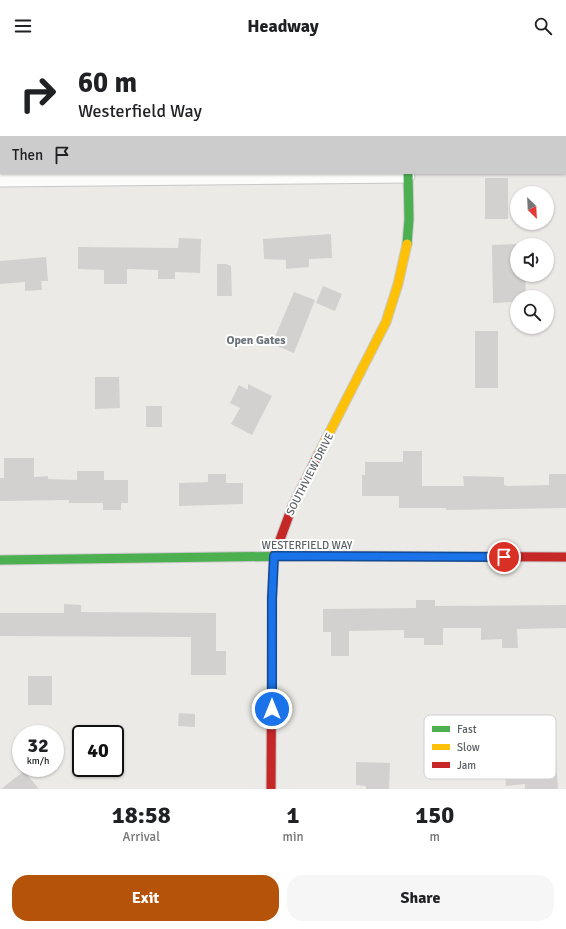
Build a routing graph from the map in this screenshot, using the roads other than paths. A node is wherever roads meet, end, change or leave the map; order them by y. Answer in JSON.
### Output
{"nodes":[{"id":1,"x":408,"y":174,"type":"edge"},
{"id":2,"x":0,"y":180,"type":"edge"},
{"id":3,"x":274,"y":556,"type":"junction"},
{"id":4,"x":566,"y":557,"type":"edge"},
{"id":5,"x":0,"y":560,"type":"edge"},
{"id":6,"x":271,"y":789,"type":"edge"}],
"edges":[{"from":1,"to":2,"type":"street"},
{"from":1,"to":3,"type":"street","name":"SOUTHVIEW DRIVE"},
{"from":3,"to":4,"type":"street","name":"WESTERFIELD WAY"},
{"from":3,"to":5,"type":"street","name":"WESTERFIELD WAY"},
{"from":3,"to":6,"type":"street","name":"SOUTHVIEW DRIVE"}]}
